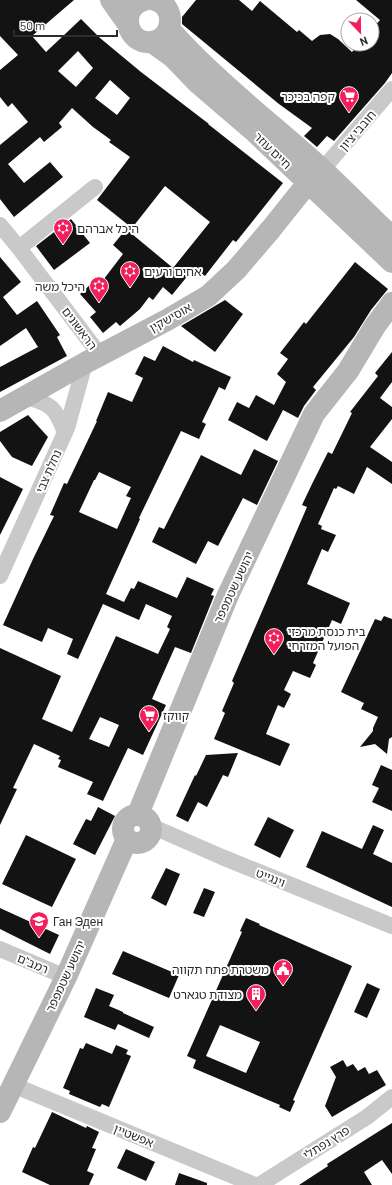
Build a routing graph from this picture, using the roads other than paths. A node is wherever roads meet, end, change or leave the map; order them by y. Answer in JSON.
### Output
{"nodes":[{"id":1,"x":111,"y":0,"type":"edge"},
{"id":2,"x":151,"y":1,"type":"edge"},
{"id":3,"x":128,"y":24,"type":"junction"},
{"id":4,"x":161,"y":35,"type":"junction"},
{"id":5,"x":392,"y":89,"type":"edge"},
{"id":6,"x":315,"y":177,"type":"junction"},
{"id":7,"x":95,"y":187,"type":"dead end"},
{"id":8,"x":0,"y":225,"type":"edge"},
{"id":9,"x":392,"y":237,"type":"edge"},
{"id":10,"x":19,"y":248,"type":"junction"},
{"id":11,"x":392,"y":262,"type":"edge"},
{"id":12,"x":392,"y":303,"type":"edge"},
{"id":13,"x":392,"y":327,"type":"edge"},
{"id":14,"x":93,"y":359,"type":"junction"},
{"id":15,"x":348,"y":371,"type":"junction"},
{"id":16,"x":25,"y":397,"type":"junction"},
{"id":17,"x":0,"y":411,"type":"edge"},
{"id":18,"x":65,"y":433,"type":"junction"},
{"id":19,"x":0,"y":576,"type":"edge"},
{"id":20,"x":144,"y":820,"type":"junction"},
{"id":21,"x":392,"y":926,"type":"edge"},
{"id":22,"x":0,"y":949,"type":"edge"},
{"id":23,"x":66,"y":977,"type":"junction"},
{"id":24,"x":13,"y":1085,"type":"junction"},
{"id":25,"x":392,"y":1097,"type":"edge"},
{"id":26,"x":0,"y":1112,"type":"edge"},
{"id":27,"x":256,"y":1185,"type":"edge"},
{"id":28,"x":259,"y":1185,"type":"edge"}],
"edges":[{"from":1,"to":3,"type":"street"},
{"from":2,"to":3,"type":"street"},
{"from":2,"to":4,"type":"street"},
{"from":3,"to":4,"type":"street"},
{"from":4,"to":6,"type":"street","name":"חיים עוזר"},
{"from":5,"to":6,"type":"street","name":"חובבי ציון"},
{"from":6,"to":9,"type":"street","name":"חיים עוזר"},
{"from":6,"to":11,"type":"street","name":"חיים עוזר"},
{"from":6,"to":14,"type":"street","name":"אוסישקין"},
{"from":7,"to":10,"type":"street"},
{"from":8,"to":10,"type":"street","name":"הראשונים"},
{"from":10,"to":14,"type":"street","name":"הראשונים"},
{"from":12,"to":15,"type":"street","name":"יהושע שטמפפר"},
{"from":13,"to":15,"type":"street","name":"יהושע שטמפפר"},
{"from":14,"to":16,"type":"street","name":"אוסישקין"},
{"from":14,"to":18,"type":"street","name":"נחלת צבי"},
{"from":15,"to":20,"type":"street","name":"יהושע שטמפפר"},
{"from":16,"to":17,"type":"street","name":"אוסישקין"},
{"from":16,"to":18,"type":"street"},
{"from":18,"to":19,"type":"street","name":"נחלת צבי"},
{"from":20,"to":21,"type":"street","name":"וינגייט"},
{"from":20,"to":23,"type":"street","name":"יהושע שטמפפר"},
{"from":22,"to":23,"type":"street","name":"רמב\"ם"},
{"from":23,"to":24,"type":"street","name":"יהושע שטמפפר"},
{"from":24,"to":26,"type":"street","name":"יהושע שטמפפר"},
{"from":24,"to":27,"type":"street","name":"אפשטיין"},
{"from":25,"to":28,"type":"street","name":"פרץ נפתלי"}]}
